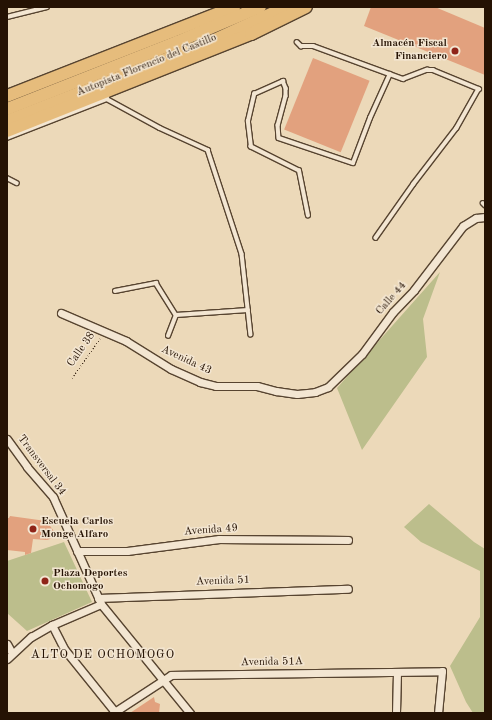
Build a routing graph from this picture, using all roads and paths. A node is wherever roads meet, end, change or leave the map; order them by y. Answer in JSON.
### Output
{"nodes":[{"id":1,"x":47,"y":7,"type":"edge"},
{"id":2,"x":234,"y":7,"type":"edge"},
{"id":3,"x":260,"y":7,"type":"edge"},
{"id":4,"x":286,"y":7,"type":"edge"},
{"id":5,"x":306,"y":7,"type":"edge"},
{"id":6,"x":7,"y":17,"type":"edge"},
{"id":7,"x":297,"y":42,"type":"dead end"},
{"id":8,"x":390,"y":74,"type":"junction"},
{"id":9,"x":108,"y":95,"type":"junction"},
{"id":10,"x":7,"y":96,"type":"edge"},
{"id":11,"x":7,"y":109,"type":"edge"},
{"id":12,"x":7,"y":121,"type":"edge"},
{"id":13,"x":7,"y":131,"type":"edge"},
{"id":14,"x":7,"y":138,"type":"edge"},
{"id":15,"x":7,"y":178,"type":"edge"},
{"id":16,"x":16,"y":183,"type":"dead end"},
{"id":17,"x":308,"y":216,"type":"dead end"},
{"id":18,"x":485,"y":216,"type":"edge"},
{"id":19,"x":376,"y":238,"type":"dead end"},
{"id":20,"x":115,"y":291,"type":"dead end"},
{"id":21,"x":248,"y":310,"type":"junction"},
{"id":22,"x":62,"y":312,"type":"dead end"},
{"id":23,"x":176,"y":315,"type":"junction"},
{"id":24,"x":105,"y":332,"type":"junction"},
{"id":25,"x":251,"y":335,"type":"dead end"},
{"id":26,"x":168,"y":336,"type":"dead end"},
{"id":27,"x":72,"y":378,"type":"dead end"},
{"id":28,"x":311,"y":392,"type":"joint"},
{"id":29,"x":7,"y":439,"type":"edge"},
{"id":30,"x":348,"y":540,"type":"dead end"},
{"id":31,"x":77,"y":551,"type":"junction"},
{"id":32,"x":348,"y":589,"type":"dead end"},
{"id":33,"x":100,"y":601,"type":"junction"},
{"id":34,"x":52,"y":625,"type":"junction"},
{"id":35,"x":7,"y":644,"type":"edge"},
{"id":36,"x":10,"y":656,"type":"edge"},
{"id":37,"x":397,"y":672,"type":"junction"},
{"id":38,"x":163,"y":680,"type":"junction"},
{"id":39,"x":114,"y":712,"type":"edge"},
{"id":40,"x":190,"y":713,"type":"edge"},
{"id":41,"x":396,"y":713,"type":"edge"},
{"id":42,"x":438,"y":713,"type":"edge"}],
"edges":[{"from":1,"to":6,"type":"lane"},
{"from":2,"to":10,"type":"highway"},
{"from":3,"to":11,"type":"highway","name":"Autopista Florencio del Castillo"},
{"from":4,"to":12,"type":"highway","name":"Autopista Florencio del Castillo"},
{"from":5,"to":9,"type":"highway"},
{"from":7,"to":8,"type":"lane"},
{"from":8,"to":17,"type":"lane"},
{"from":8,"to":19,"type":"lane"},
{"from":9,"to":13,"type":"highway"},
{"from":9,"to":14,"type":"lane"},
{"from":9,"to":21,"type":"lane"},
{"from":15,"to":16,"type":"lane"},
{"from":18,"to":28,"type":"street","name":"Calle 44"},
{"from":20,"to":23,"type":"lane"},
{"from":21,"to":23,"type":"lane"},
{"from":21,"to":25,"type":"lane"},
{"from":22,"to":24,"type":"street","name":"Avenida 43"},
{"from":23,"to":26,"type":"lane"},
{"from":24,"to":27,"type":"path","name":"Calle 38"},
{"from":24,"to":28,"type":"street","name":"Avenida 43"},
{"from":29,"to":31,"type":"street","name":"Transversal 34"},
{"from":30,"to":31,"type":"street","name":"Avenida 49"},
{"from":31,"to":33,"type":"street","name":"Transversal 34"},
{"from":32,"to":33,"type":"street","name":"Avenida 51"},
{"from":33,"to":34,"type":"street","name":"Avenida 51"},
{"from":33,"to":38,"type":"street","name":"Transversal 34"},
{"from":34,"to":36,"type":"street","name":"Avenida 51"},
{"from":34,"to":39,"type":"street"},
{"from":35,"to":36,"type":"street"},
{"from":37,"to":38,"type":"street","name":"Avenida 51A"},
{"from":37,"to":41,"type":"street"},
{"from":37,"to":42,"type":"street","name":"Avenida 51A"},
{"from":38,"to":39,"type":"street","name":"Avenida 51A"},
{"from":38,"to":40,"type":"street","name":"Transversal 34"}]}
